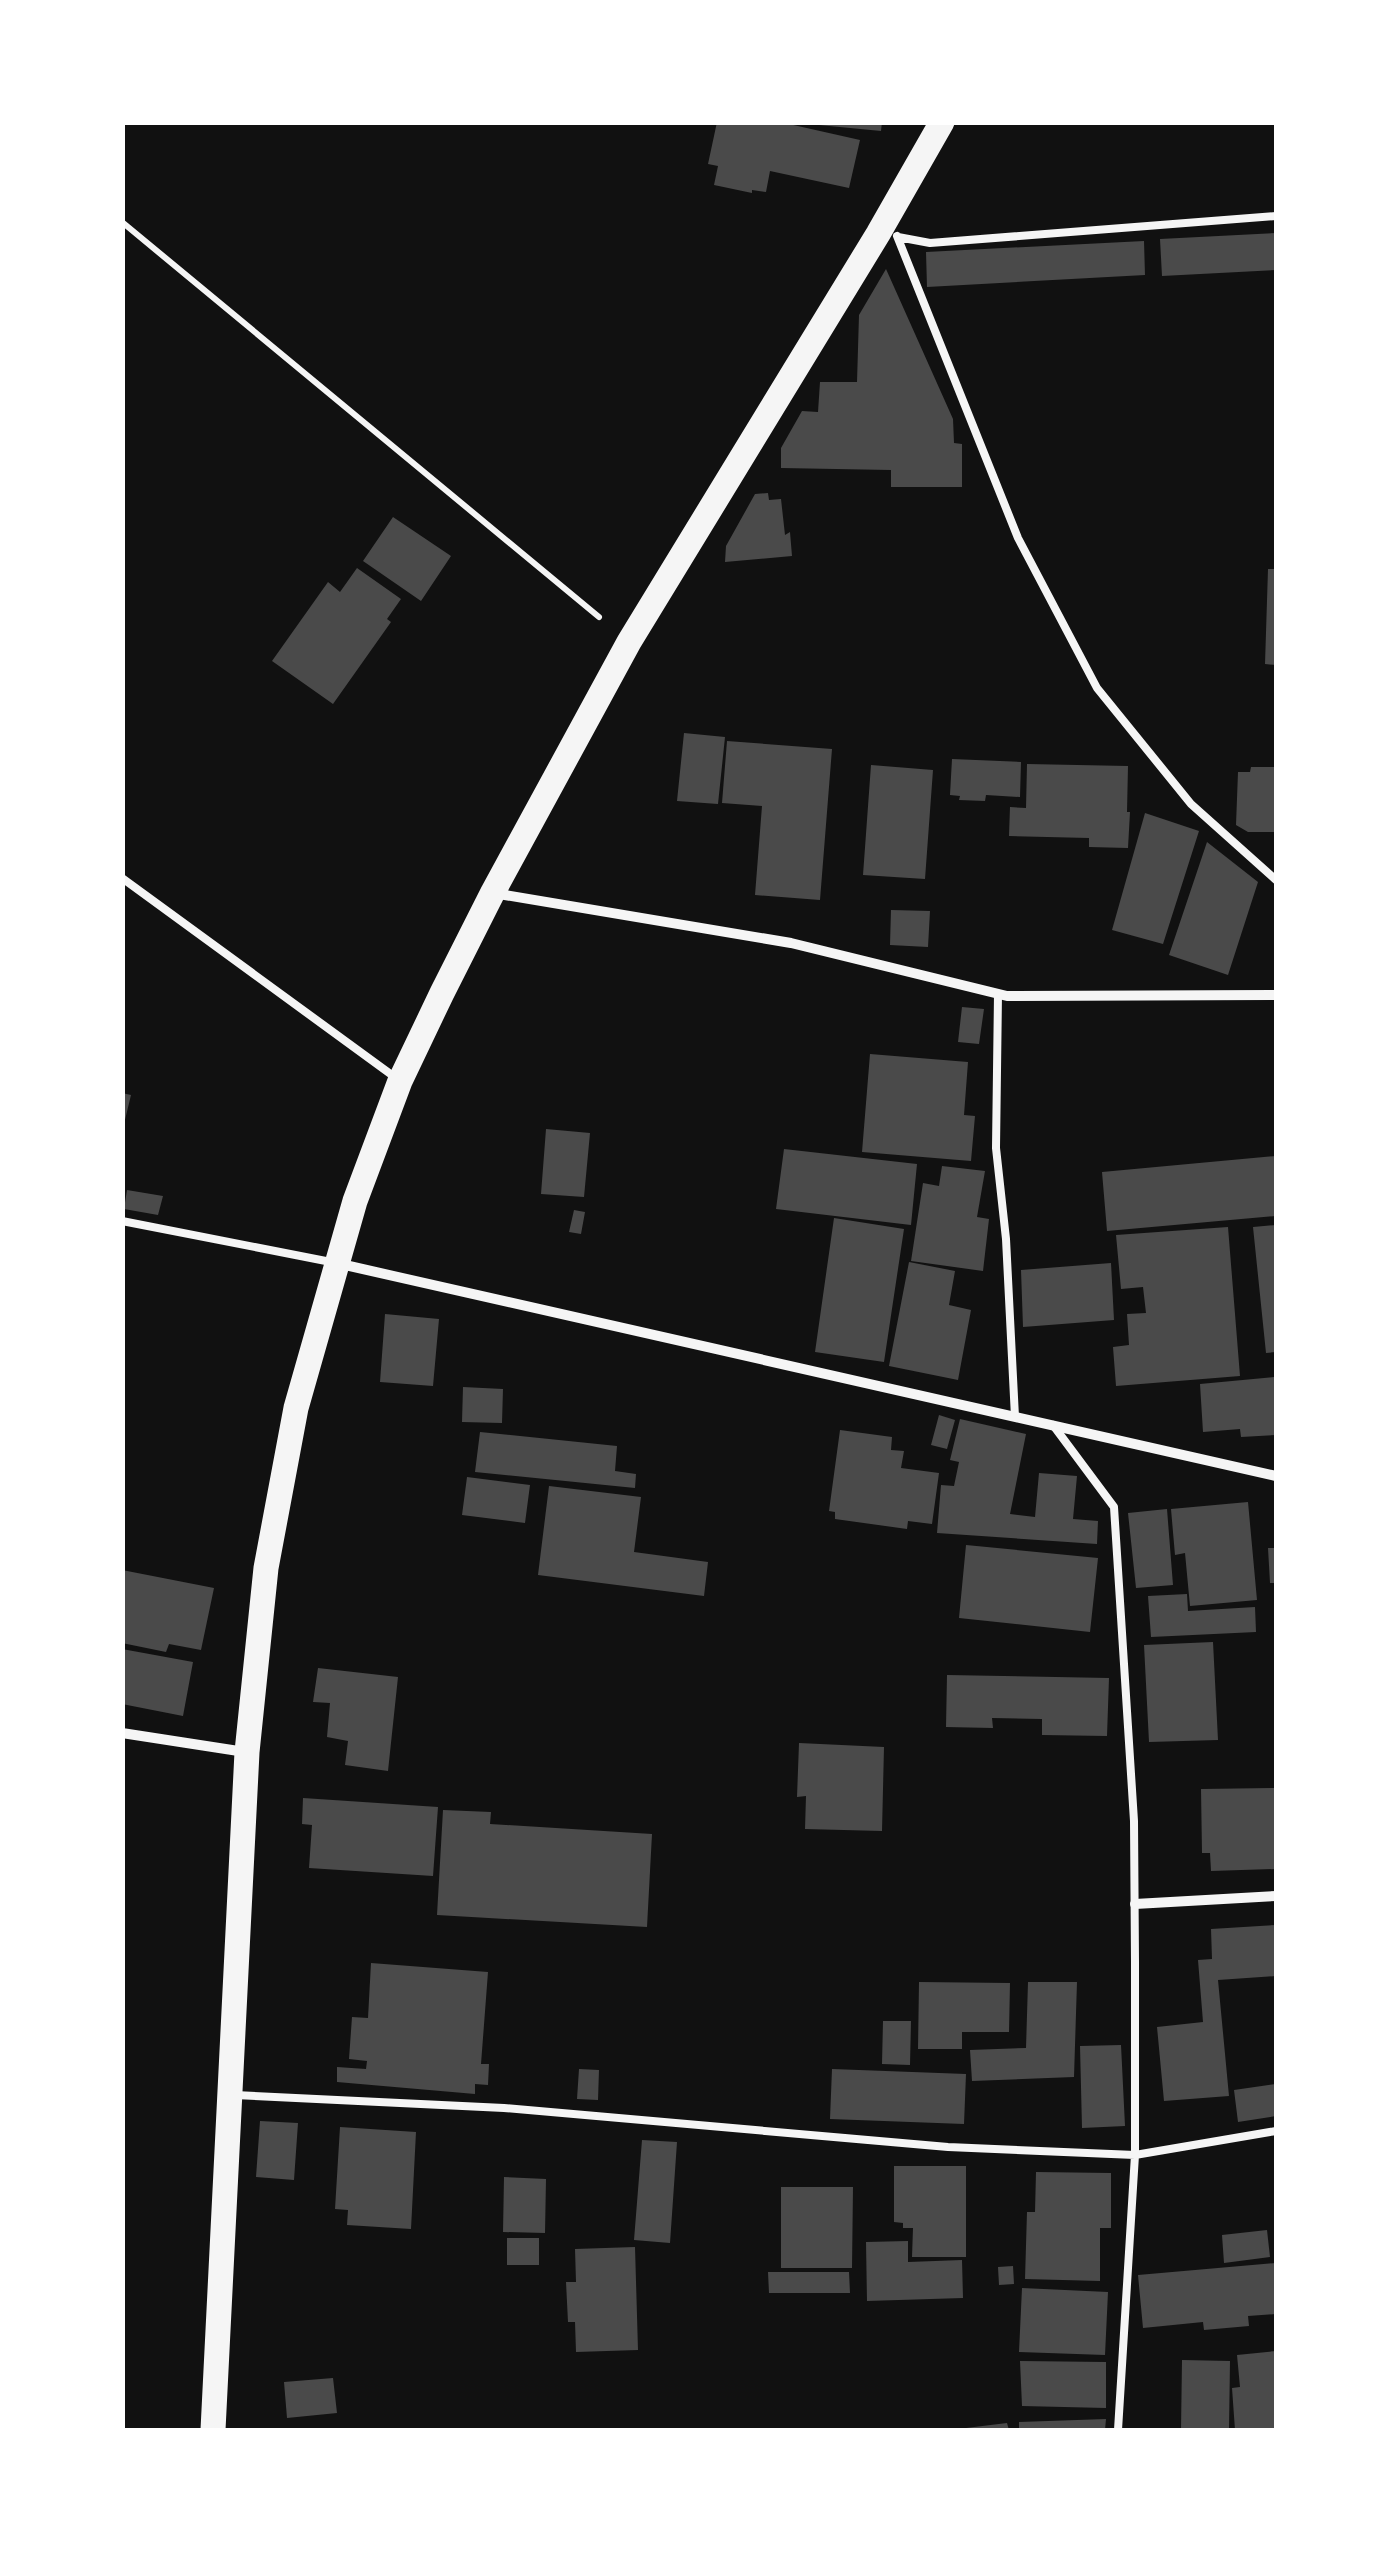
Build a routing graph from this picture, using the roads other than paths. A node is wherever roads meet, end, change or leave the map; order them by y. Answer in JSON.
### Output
{"nodes":[{"id":1,"x":942,"y":122,"type":"edge"},
{"id":2,"x":1276,"y":216,"type":"edge"},
{"id":3,"x":887,"y":235,"type":"junction"},
{"id":4,"x":122,"y":878,"type":"edge"},
{"id":5,"x":1276,"y":880,"type":"edge"},
{"id":6,"x":493,"y":892,"type":"junction"},
{"id":7,"x":998,"y":994,"type":"junction"},
{"id":8,"x":1276,"y":995,"type":"edge"},
{"id":9,"x":400,"y":1081,"type":"junction"},
{"id":10,"x":122,"y":1221,"type":"edge"},
{"id":11,"x":336,"y":1263,"type":"junction"},
{"id":12,"x":1015,"y":1417,"type":"junction"},
{"id":13,"x":1053,"y":1425,"type":"junction"},
{"id":14,"x":1276,"y":1476,"type":"edge"},
{"id":15,"x":122,"y":1733,"type":"edge"},
{"id":16,"x":248,"y":1752,"type":"junction"},
{"id":17,"x":1276,"y":1896,"type":"edge"},
{"id":18,"x":1135,"y":1904,"type":"junction"},
{"id":19,"x":230,"y":2095,"type":"junction"},
{"id":20,"x":1276,"y":2131,"type":"edge"},
{"id":21,"x":1135,"y":2155,"type":"junction"},
{"id":22,"x":212,"y":2430,"type":"edge"},
{"id":23,"x":1118,"y":2430,"type":"edge"}],
"edges":[{"from":1,"to":3,"type":"main road"},
{"from":2,"to":3,"type":"lane"},
{"from":3,"to":5,"type":"lane"},
{"from":3,"to":6,"type":"main road"},
{"from":4,"to":9,"type":"lane"},
{"from":6,"to":7,"type":"street"},
{"from":6,"to":9,"type":"main road"},
{"from":7,"to":8,"type":"street"},
{"from":7,"to":12,"type":"lane"},
{"from":9,"to":11,"type":"main road"},
{"from":10,"to":11,"type":"lane"},
{"from":11,"to":12,"type":"street"},
{"from":11,"to":16,"type":"main road"},
{"from":12,"to":13,"type":"street"},
{"from":13,"to":14,"type":"street"},
{"from":13,"to":18,"type":"lane"},
{"from":15,"to":16,"type":"street"},
{"from":16,"to":19,"type":"main road"},
{"from":17,"to":18,"type":"street"},
{"from":18,"to":21,"type":"lane"},
{"from":19,"to":21,"type":"lane"},
{"from":19,"to":22,"type":"main road"},
{"from":20,"to":21,"type":"lane"},
{"from":21,"to":23,"type":"lane"}]}
